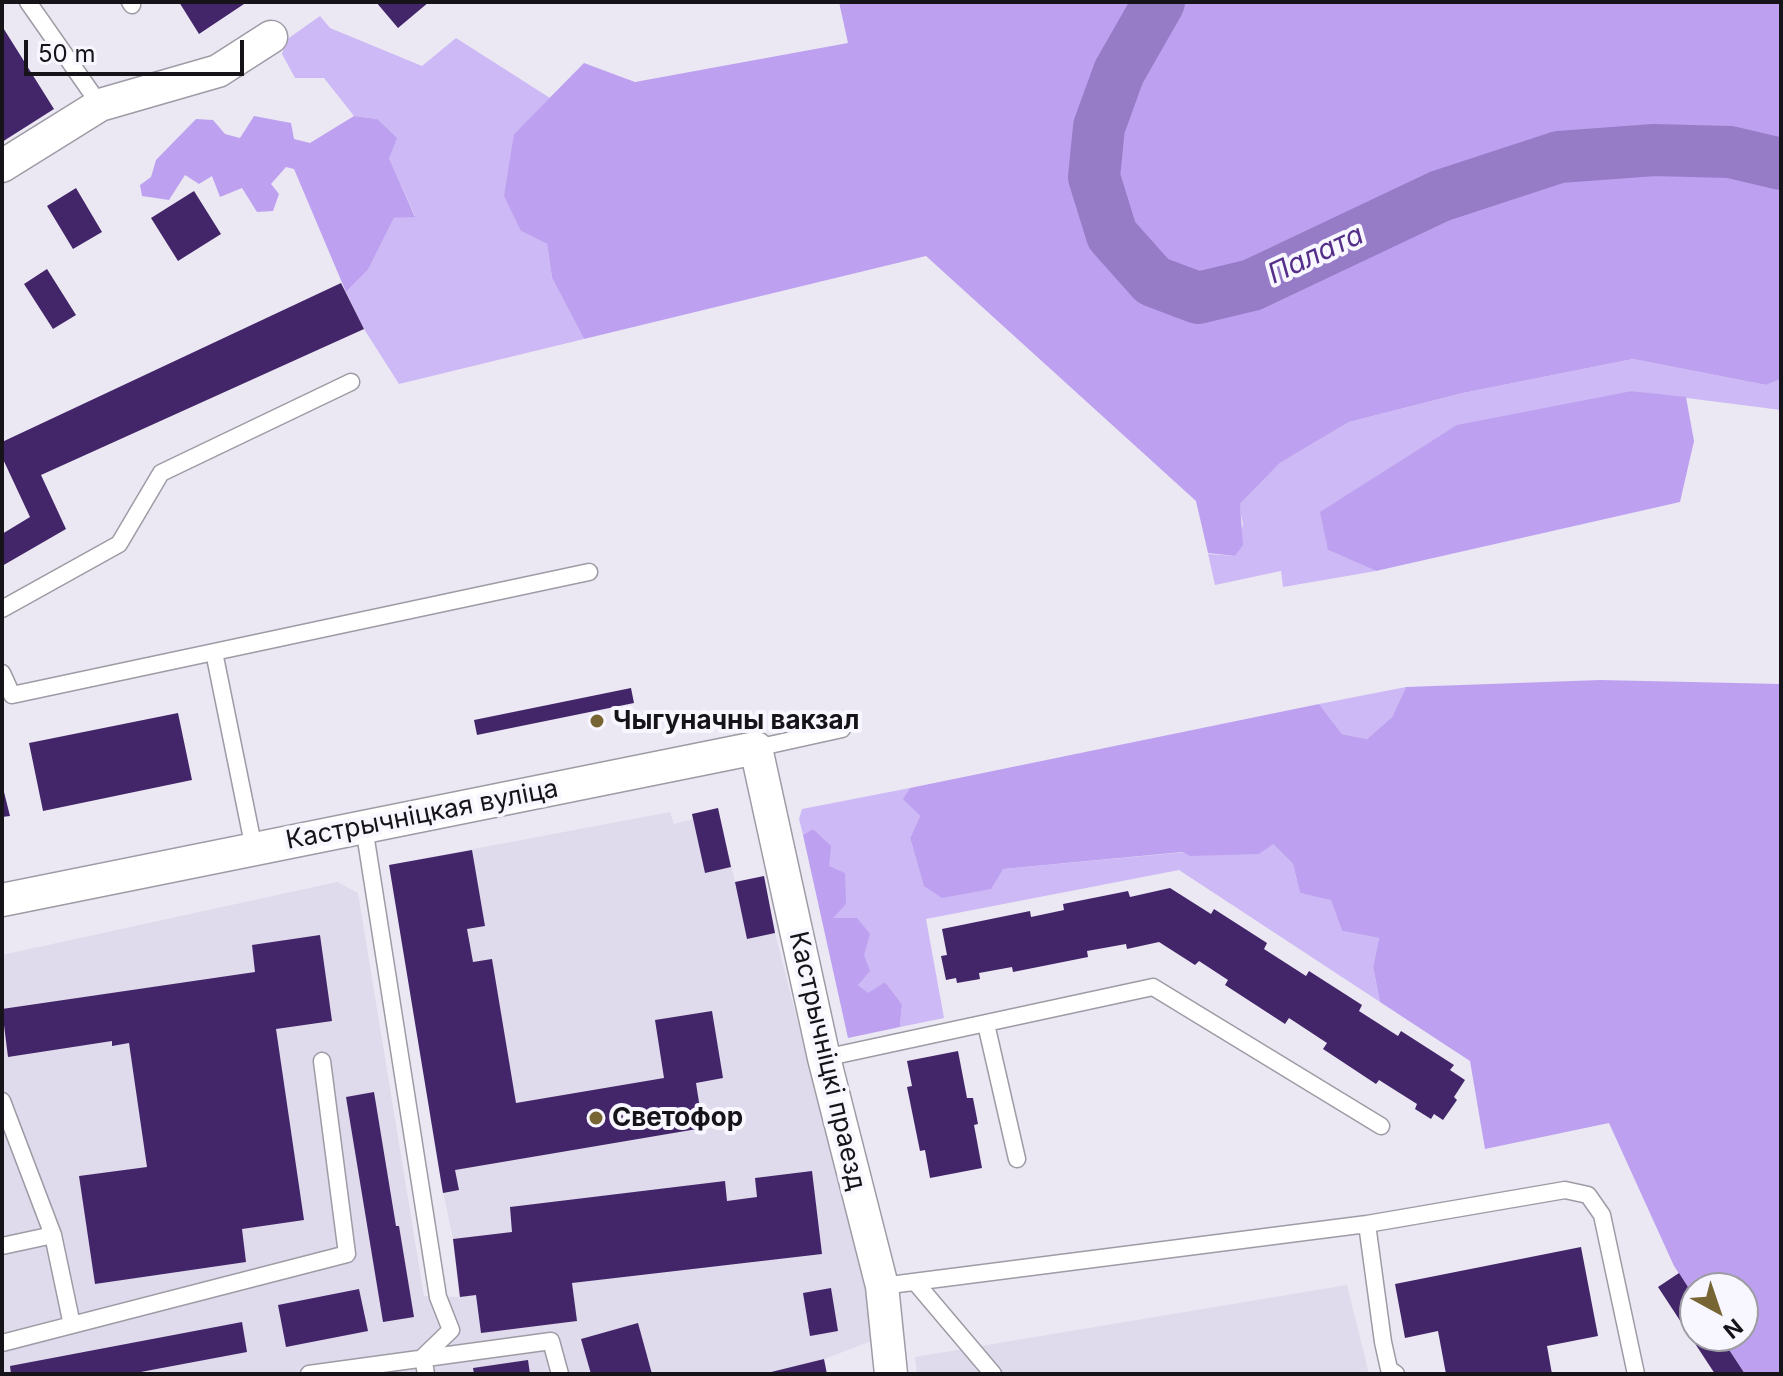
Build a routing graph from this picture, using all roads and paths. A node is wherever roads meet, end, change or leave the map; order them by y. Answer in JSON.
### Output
{"nodes":[{"id":1,"x":28,"y":2,"type":"edge"},
{"id":2,"x":271,"y":37,"type":"dead end"},
{"id":3,"x":100,"y":105,"type":"junction"},
{"id":4,"x":2,"y":166,"type":"edge"},
{"id":5,"x":351,"y":382,"type":"dead end"},
{"id":6,"x":589,"y":572,"type":"dead end"},
{"id":7,"x":2,"y":609,"type":"edge"},
{"id":8,"x":214,"y":652,"type":"junction"},
{"id":9,"x":2,"y":673,"type":"edge"},
{"id":10,"x":842,"y":729,"type":"dead end"},
{"id":11,"x":756,"y":748,"type":"junction"},
{"id":12,"x":364,"y":827,"type":"junction"},
{"id":13,"x":254,"y":849,"type":"junction"},
{"id":14,"x":2,"y":900,"type":"edge"},
{"id":15,"x":986,"y":1024,"type":"junction"},
{"id":16,"x":824,"y":1058,"type":"junction"},
{"id":17,"x":322,"y":1061,"type":"dead end"},
{"id":18,"x":2,"y":1101,"type":"edge"},
{"id":19,"x":1381,"y":1126,"type":"dead end"},
{"id":20,"x":1017,"y":1159,"type":"dead end"},
{"id":21,"x":1367,"y":1224,"type":"junction"},
{"id":22,"x":53,"y":1235,"type":"junction"},
{"id":23,"x":2,"y":1246,"type":"edge"},
{"id":24,"x":916,"y":1283,"type":"junction"},
{"id":25,"x":882,"y":1286,"type":"junction"},
{"id":26,"x":72,"y":1325,"type":"junction"},
{"id":27,"x":2,"y":1343,"type":"edge"},
{"id":28,"x":425,"y":1366,"type":"edge"},
{"id":29,"x":309,"y":1374,"type":"edge"},
{"id":30,"x":560,"y":1374,"type":"edge"},
{"id":31,"x":891,"y":1374,"type":"edge"},
{"id":32,"x":993,"y":1374,"type":"edge"},
{"id":33,"x":1396,"y":1374,"type":"edge"},
{"id":34,"x":1636,"y":1374,"type":"edge"}],
"edges":[{"from":1,"to":3,"type":"lane"},
{"from":2,"to":3,"type":"street"},
{"from":3,"to":4,"type":"street"},
{"from":5,"to":7,"type":"lane"},
{"from":6,"to":8,"type":"lane"},
{"from":8,"to":9,"type":"lane"},
{"from":8,"to":13,"type":"lane"},
{"from":10,"to":11,"type":"lane","name":"Кастрычніцкая вуліца"},
{"from":11,"to":12,"type":"street","name":"Кастрычніцкая вуліца"},
{"from":11,"to":16,"type":"street","name":"Кастрычніцкі праезд"},
{"from":12,"to":13,"type":"street","name":"Кастрычніцкая вуліца"},
{"from":12,"to":28,"type":"lane"},
{"from":13,"to":14,"type":"street","name":"Кастрычніцкая вуліца"},
{"from":15,"to":16,"type":"lane"},
{"from":15,"to":19,"type":"lane"},
{"from":15,"to":20,"type":"lane"},
{"from":16,"to":25,"type":"street","name":"Кастрычніцкі праезд"},
{"from":17,"to":26,"type":"lane"},
{"from":18,"to":22,"type":"lane"},
{"from":21,"to":24,"type":"lane"},
{"from":21,"to":33,"type":"lane"},
{"from":21,"to":34,"type":"lane"},
{"from":22,"to":23,"type":"lane"},
{"from":22,"to":26,"type":"lane"},
{"from":24,"to":25,"type":"lane"},
{"from":24,"to":32,"type":"lane"},
{"from":25,"to":31,"type":"street","name":"Кастрычніцкі праезд"},
{"from":26,"to":27,"type":"lane"},
{"from":28,"to":29,"type":"lane"},
{"from":28,"to":30,"type":"lane"}]}
